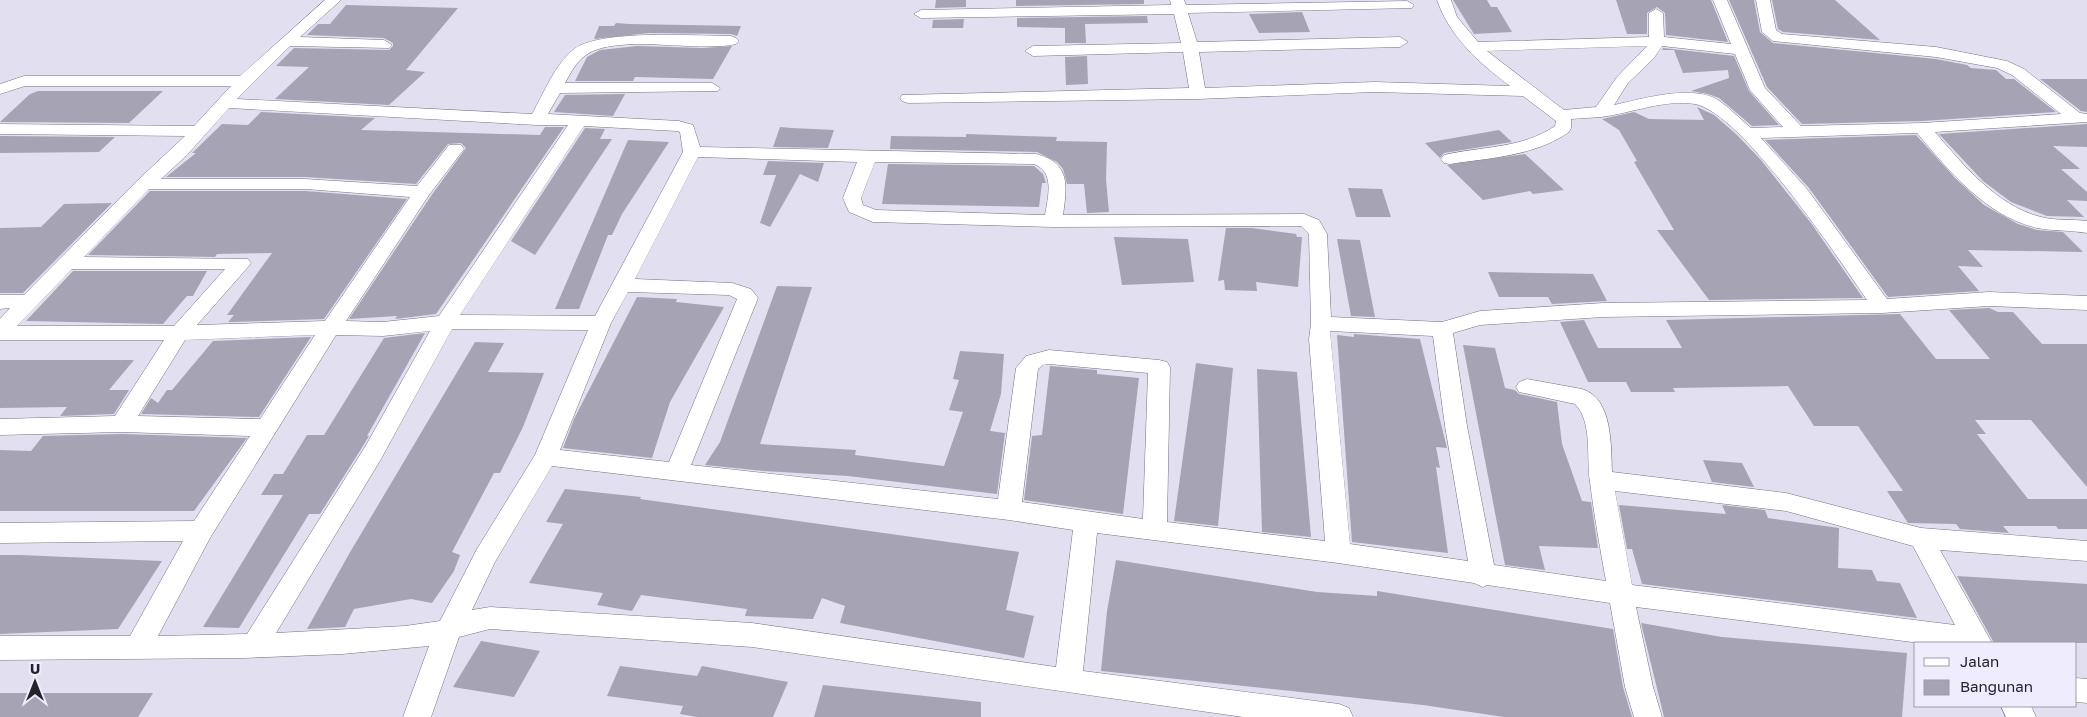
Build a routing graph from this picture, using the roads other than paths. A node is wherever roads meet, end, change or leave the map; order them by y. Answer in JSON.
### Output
{"nodes":[{"id":1,"x":334,"y":0,"type":"edge"},
{"id":2,"x":1444,"y":0,"type":"edge"},
{"id":3,"x":1720,"y":0,"type":"edge"},
{"id":4,"x":1763,"y":0,"type":"edge"},
{"id":5,"x":1178,"y":4,"type":"edge"},
{"id":6,"x":1407,"y":4,"type":"dead end"},
{"id":7,"x":1656,"y":13,"type":"dead end"},
{"id":8,"x":921,"y":14,"type":"dead end"},
{"id":9,"x":286,"y":41,"type":"junction"},
{"id":10,"x":731,"y":41,"type":"dead end"},
{"id":11,"x":1657,"y":41,"type":"junction"},
{"id":12,"x":1400,"y":42,"type":"dead end"},
{"id":13,"x":384,"y":45,"type":"dead end"},
{"id":14,"x":1190,"y":46,"type":"junction"},
{"id":15,"x":1475,"y":47,"type":"junction"},
{"id":16,"x":1742,"y":50,"type":"junction"},
{"id":17,"x":1033,"y":51,"type":"dead end"},
{"id":18,"x":244,"y":81,"type":"junction"},
{"id":19,"x":556,"y":88,"type":"junction"},
{"id":20,"x":712,"y":88,"type":"dead end"},
{"id":21,"x":0,"y":89,"type":"edge"},
{"id":22,"x":1528,"y":91,"type":"junction"},
{"id":23,"x":1198,"y":94,"type":"junction"},
{"id":24,"x":908,"y":98,"type":"dead end"},
{"id":25,"x":226,"y":103,"type":"junction"},
{"id":26,"x":1601,"y":112,"type":"junction"},
{"id":27,"x":1560,"y":115,"type":"junction"},
{"id":28,"x":2082,"y":119,"type":"edge"},
{"id":29,"x":537,"y":120,"type":"junction"},
{"id":30,"x":579,"y":121,"type":"junction"},
{"id":31,"x":1922,"y":128,"type":"junction"},
{"id":32,"x":0,"y":129,"type":"edge"},
{"id":33,"x":1795,"y":130,"type":"junction"},
{"id":34,"x":199,"y":132,"type":"junction"},
{"id":35,"x":1747,"y":134,"type":"junction"},
{"id":36,"x":455,"y":149,"type":"dead end"},
{"id":37,"x":692,"y":152,"type":"junction"},
{"id":38,"x":868,"y":157,"type":"junction"},
{"id":39,"x":1450,"y":159,"type":"dead end"},
{"id":40,"x":144,"y":184,"type":"junction"},
{"id":41,"x":422,"y":192,"type":"junction"},
{"id":42,"x":1053,"y":221,"type":"junction"},
{"id":43,"x":2087,"y":228,"type":"edge"},
{"id":44,"x":66,"y":263,"type":"junction"},
{"id":45,"x":621,"y":285,"type":"junction"},
{"id":46,"x":30,"y":301,"type":"junction"},
{"id":47,"x":0,"y":302,"type":"edge"},
{"id":48,"x":2087,"y":303,"type":"edge"},
{"id":49,"x":1882,"y":306,"type":"junction"},
{"id":50,"x":446,"y":322,"type":"junction"},
{"id":51,"x":601,"y":323,"type":"junction"},
{"id":52,"x":1321,"y":324,"type":"junction"},
{"id":53,"x":330,"y":329,"type":"junction"},
{"id":54,"x":1442,"y":329,"type":"junction"},
{"id":55,"x":0,"y":332,"type":"edge"},
{"id":56,"x":179,"y":333,"type":"junction"},
{"id":57,"x":1527,"y":387,"type":"dead end"},
{"id":58,"x":122,"y":424,"type":"junction"},
{"id":59,"x":0,"y":427,"type":"edge"},
{"id":60,"x":268,"y":428,"type":"junction"},
{"id":61,"x":546,"y":457,"type":"junction"},
{"id":62,"x":676,"y":473,"type":"junction"},
{"id":63,"x":1601,"y":480,"type":"junction"},
{"id":64,"x":1009,"y":510,"type":"junction"},
{"id":65,"x":1086,"y":522,"type":"junction"},
{"id":66,"x":1154,"y":531,"type":"junction"},
{"id":67,"x":201,"y":532,"type":"junction"},
{"id":68,"x":0,"y":533,"type":"edge"},
{"id":69,"x":1921,"y":538,"type":"junction"},
{"id":70,"x":2087,"y":550,"type":"edge"},
{"id":71,"x":1338,"y":553,"type":"junction"},
{"id":72,"x":1483,"y":576,"type":"junction"},
{"id":73,"x":1621,"y":594,"type":"junction"},
{"id":74,"x":449,"y":629,"type":"junction"},
{"id":75,"x":1978,"y":641,"type":"edge"},
{"id":76,"x":255,"y":644,"type":"junction"},
{"id":77,"x":0,"y":648,"type":"edge"},
{"id":78,"x":137,"y":648,"type":"junction"},
{"id":79,"x":1068,"y":681,"type":"junction"},
{"id":80,"x":417,"y":717,"type":"edge"},
{"id":81,"x":1339,"y":717,"type":"edge"},
{"id":82,"x":1648,"y":717,"type":"edge"}],
"edges":[{"from":1,"to":9,"type":"street"},
{"from":2,"to":15,"type":"street"},
{"from":3,"to":16,"type":"street"},
{"from":4,"to":28,"type":"street"},
{"from":5,"to":6,"type":"street"},
{"from":5,"to":8,"type":"street"},
{"from":5,"to":14,"type":"street"},
{"from":7,"to":11,"type":"street"},
{"from":9,"to":13,"type":"street"},
{"from":9,"to":18,"type":"street"},
{"from":10,"to":19,"type":"street"},
{"from":11,"to":15,"type":"street"},
{"from":11,"to":16,"type":"street"},
{"from":11,"to":26,"type":"street"},
{"from":12,"to":14,"type":"street"},
{"from":14,"to":17,"type":"street"},
{"from":14,"to":23,"type":"street"},
{"from":15,"to":22,"type":"street"},
{"from":16,"to":33,"type":"street"},
{"from":18,"to":21,"type":"street"},
{"from":18,"to":25,"type":"street"},
{"from":19,"to":20,"type":"street"},
{"from":19,"to":29,"type":"street"},
{"from":22,"to":23,"type":"street"},
{"from":22,"to":27,"type":"street"},
{"from":23,"to":24,"type":"street"},
{"from":25,"to":29,"type":"street"},
{"from":25,"to":34,"type":"street"},
{"from":26,"to":27,"type":"street"},
{"from":26,"to":35,"type":"street"},
{"from":27,"to":39,"type":"street"},
{"from":28,"to":31,"type":"street"},
{"from":29,"to":30,"type":"street"},
{"from":30,"to":37,"type":"street"},
{"from":30,"to":50,"type":"street"},
{"from":31,"to":33,"type":"street"},
{"from":31,"to":43,"type":"street"},
{"from":32,"to":34,"type":"street"},
{"from":33,"to":35,"type":"street"},
{"from":34,"to":40,"type":"street"},
{"from":35,"to":49,"type":"street"},
{"from":36,"to":41,"type":"street"},
{"from":37,"to":38,"type":"street"},
{"from":37,"to":45,"type":"street"},
{"from":38,"to":42,"type":"street"},
{"from":38,"to":42,"type":"street"},
{"from":40,"to":41,"type":"street"},
{"from":40,"to":44,"type":"street"},
{"from":41,"to":53,"type":"street"},
{"from":42,"to":52,"type":"street"},
{"from":44,"to":46,"type":"street"},
{"from":44,"to":56,"type":"street"},
{"from":45,"to":51,"type":"street"},
{"from":45,"to":62,"type":"street"},
{"from":46,"to":47,"type":"street"},
{"from":46,"to":55,"type":"street"},
{"from":48,"to":49,"type":"street"},
{"from":49,"to":54,"type":"street"},
{"from":50,"to":51,"type":"street"},
{"from":50,"to":53,"type":"street"},
{"from":50,"to":76,"type":"street"},
{"from":51,"to":61,"type":"street"},
{"from":52,"to":54,"type":"street"},
{"from":52,"to":71,"type":"street"},
{"from":53,"to":56,"type":"street"},
{"from":53,"to":60,"type":"street"},
{"from":54,"to":72,"type":"street"},
{"from":55,"to":56,"type":"street"},
{"from":56,"to":58,"type":"street"},
{"from":57,"to":63,"type":"street"},
{"from":58,"to":59,"type":"street"},
{"from":58,"to":60,"type":"street"},
{"from":60,"to":67,"type":"street"},
{"from":61,"to":62,"type":"street"},
{"from":61,"to":74,"type":"street"},
{"from":62,"to":64,"type":"street"},
{"from":63,"to":69,"type":"street"},
{"from":63,"to":73,"type":"street"},
{"from":64,"to":65,"type":"street"},
{"from":64,"to":66,"type":"street"},
{"from":65,"to":66,"type":"street"},
{"from":65,"to":79,"type":"street"},
{"from":66,"to":71,"type":"street"},
{"from":67,"to":68,"type":"street"},
{"from":67,"to":78,"type":"street"},
{"from":69,"to":70,"type":"street"},
{"from":69,"to":75,"type":"street"},
{"from":71,"to":72,"type":"street"},
{"from":72,"to":73,"type":"street"},
{"from":73,"to":75,"type":"street"},
{"from":73,"to":82,"type":"street"},
{"from":74,"to":76,"type":"street"},
{"from":74,"to":79,"type":"street"},
{"from":74,"to":80,"type":"street"},
{"from":76,"to":78,"type":"street"},
{"from":77,"to":78,"type":"street"},
{"from":79,"to":81,"type":"street"}]}
